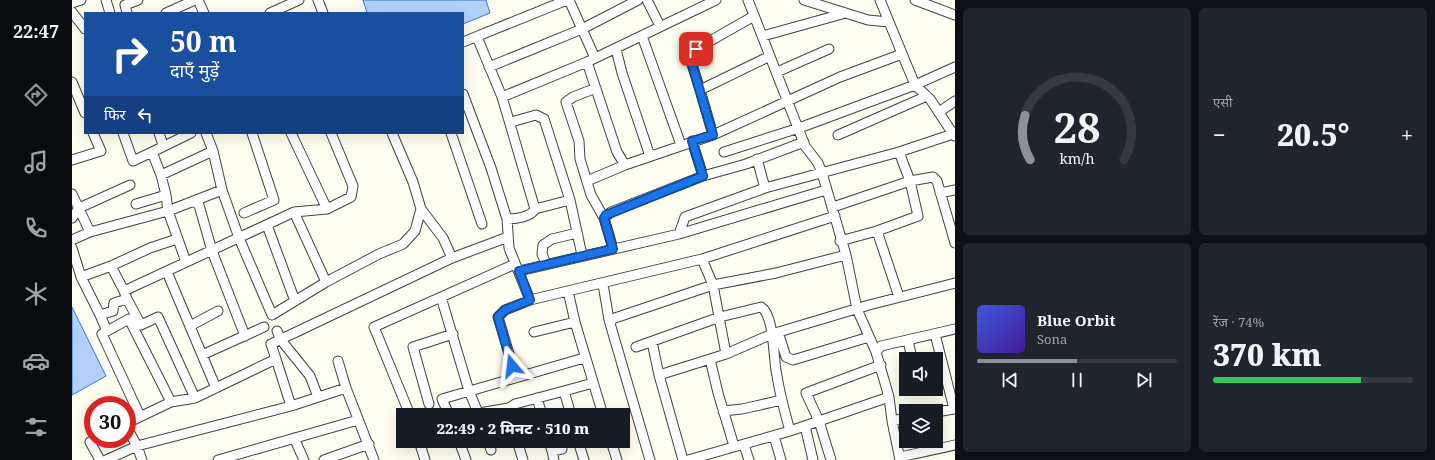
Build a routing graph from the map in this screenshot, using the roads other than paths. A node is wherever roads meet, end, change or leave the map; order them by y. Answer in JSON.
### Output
{"nodes":[{"id":1,"x":81,"y":0,"type":"edge"},
{"id":2,"x":106,"y":0,"type":"edge"},
{"id":3,"x":138,"y":0,"type":"edge"},
{"id":4,"x":197,"y":0,"type":"edge"},
{"id":5,"x":300,"y":0,"type":"edge"},
{"id":6,"x":318,"y":0,"type":"edge"},
{"id":7,"x":568,"y":0,"type":"edge"},
{"id":8,"x":638,"y":0,"type":"edge"},
{"id":9,"x":647,"y":0,"type":"edge"},
{"id":10,"x":716,"y":0,"type":"edge"},
{"id":11,"x":748,"y":0,"type":"edge"},
{"id":12,"x":804,"y":0,"type":"edge"},
{"id":13,"x":880,"y":0,"type":"edge"},
{"id":14,"x":915,"y":0,"type":"edge"},
{"id":15,"x":72,"y":3,"type":"edge"},
{"id":16,"x":178,"y":11,"type":"edge"},
{"id":17,"x":72,"y":12,"type":"edge"},
{"id":18,"x":110,"y":12,"type":"edge"},
{"id":19,"x":127,"y":12,"type":"edge"},
{"id":20,"x":203,"y":12,"type":"edge"},
{"id":21,"x":272,"y":12,"type":"edge"},
{"id":22,"x":323,"y":12,"type":"edge"},
{"id":23,"x":842,"y":14,"type":"junction"},
{"id":24,"x":955,"y":15,"type":"edge"},
{"id":25,"x":754,"y":16,"type":"junction"},
{"id":26,"x":889,"y":22,"type":"junction"},
{"id":27,"x":660,"y":26,"type":"junction"},
{"id":28,"x":84,"y":28,"type":"edge"},
{"id":29,"x":582,"y":29,"type":"junction"},
{"id":30,"x":642,"y":36,"type":"junction"},
{"id":31,"x":763,"y":36,"type":"junction"},
{"id":32,"x":477,"y":37,"type":"junction"},
{"id":33,"x":464,"y":42,"type":"edge"},
{"id":34,"x":616,"y":49,"type":"junction"},
{"id":35,"x":829,"y":49,"type":"dead end"},
{"id":36,"x":902,"y":54,"type":"junction"},
{"id":37,"x":770,"y":56,"type":"junction"},
{"id":38,"x":591,"y":60,"type":"junction"},
{"id":39,"x":489,"y":67,"type":"junction"},
{"id":40,"x":955,"y":67,"type":"edge"},
{"id":41,"x":777,"y":72,"type":"junction"},
{"id":42,"x":72,"y":82,"type":"edge"},
{"id":43,"x":915,"y":86,"type":"junction"},
{"id":44,"x":596,"y":88,"type":"junction"},
{"id":45,"x":700,"y":90,"type":"junction"},
{"id":46,"x":502,"y":96,"type":"junction"},
{"id":47,"x":927,"y":96,"type":"junction"},
{"id":48,"x":464,"y":97,"type":"edge"},
{"id":49,"x":786,"y":100,"type":"junction"},
{"id":50,"x":955,"y":101,"type":"edge"},
{"id":51,"x":84,"y":111,"type":"edge"},
{"id":52,"x":939,"y":112,"type":"junction"},
{"id":53,"x":511,"y":122,"type":"junction"},
{"id":54,"x":798,"y":128,"type":"junction"},
{"id":55,"x":93,"y":134,"type":"edge"},
{"id":56,"x":123,"y":134,"type":"edge"},
{"id":57,"x":159,"y":134,"type":"edge"},
{"id":58,"x":189,"y":134,"type":"edge"},
{"id":59,"x":206,"y":134,"type":"edge"},
{"id":60,"x":252,"y":134,"type":"edge"},
{"id":61,"x":291,"y":134,"type":"edge"},
{"id":62,"x":331,"y":134,"type":"edge"},
{"id":63,"x":392,"y":134,"type":"edge"},
{"id":64,"x":451,"y":134,"type":"edge"},
{"id":65,"x":954,"y":134,"type":"edge"},
{"id":66,"x":713,"y":135,"type":"junction"},
{"id":67,"x":838,"y":135,"type":"dead end"},
{"id":68,"x":692,"y":141,"type":"junction"},
{"id":69,"x":804,"y":142,"type":"junction"},
{"id":70,"x":163,"y":145,"type":"junction"},
{"id":71,"x":681,"y":145,"type":"junction"},
{"id":72,"x":213,"y":151,"type":"junction"},
{"id":73,"x":152,"y":152,"type":"junction"},
{"id":74,"x":724,"y":152,"type":"dead end"},
{"id":75,"x":899,"y":152,"type":"junction"},
{"id":76,"x":650,"y":156,"type":"junction"},
{"id":77,"x":757,"y":159,"type":"junction"},
{"id":78,"x":72,"y":160,"type":"edge"},
{"id":79,"x":625,"y":165,"type":"junction"},
{"id":80,"x":822,"y":173,"type":"junction"},
{"id":81,"x":161,"y":175,"type":"junction"},
{"id":82,"x":703,"y":176,"type":"junction"},
{"id":83,"x":588,"y":181,"type":"junction"},
{"id":84,"x":910,"y":181,"type":"junction"},
{"id":85,"x":130,"y":185,"type":"dead end"},
{"id":86,"x":765,"y":188,"type":"junction"},
{"id":87,"x":222,"y":190,"type":"junction"},
{"id":88,"x":826,"y":190,"type":"junction"},
{"id":89,"x":955,"y":190,"type":"edge"},
{"id":90,"x":72,"y":194,"type":"edge"},
{"id":91,"x":940,"y":194,"type":"junction"},
{"id":92,"x":166,"y":195,"type":"junction"},
{"id":93,"x":570,"y":200,"type":"junction"},
{"id":94,"x":193,"y":201,"type":"junction"},
{"id":95,"x":136,"y":204,"type":"dead end"},
{"id":96,"x":79,"y":208,"type":"junction"},
{"id":97,"x":327,"y":209,"type":"junction"},
{"id":98,"x":421,"y":209,"type":"junction"},
{"id":99,"x":535,"y":209,"type":"junction"},
{"id":100,"x":168,"y":211,"type":"junction"},
{"id":101,"x":294,"y":212,"type":"junction"},
{"id":102,"x":834,"y":212,"type":"junction"},
{"id":103,"x":244,"y":213,"type":"dead end"},
{"id":104,"x":72,"y":218,"type":"edge"},
{"id":105,"x":604,"y":218,"type":"junction"},
{"id":106,"x":507,"y":219,"type":"junction"},
{"id":107,"x":482,"y":224,"type":"dead end"},
{"id":108,"x":267,"y":225,"type":"junction"},
{"id":109,"x":876,"y":231,"type":"junction"},
{"id":110,"x":90,"y":232,"type":"junction"},
{"id":111,"x":576,"y":232,"type":"junction"},
{"id":112,"x":679,"y":234,"type":"junction"},
{"id":113,"x":508,"y":237,"type":"junction"},
{"id":114,"x":239,"y":238,"type":"junction"},
{"id":115,"x":177,"y":239,"type":"junction"},
{"id":116,"x":72,"y":240,"type":"edge"},
{"id":117,"x":840,"y":241,"type":"junction"},
{"id":118,"x":955,"y":244,"type":"edge"},
{"id":119,"x":72,"y":248,"type":"edge"},
{"id":120,"x":613,"y":249,"type":"junction"},
{"id":121,"x":212,"y":251,"type":"junction"},
{"id":122,"x":582,"y":255,"type":"junction"},
{"id":123,"x":846,"y":255,"type":"junction"},
{"id":124,"x":452,"y":258,"type":"junction"},
{"id":125,"x":702,"y":259,"type":"junction"},
{"id":126,"x":186,"y":262,"type":"junction"},
{"id":127,"x":546,"y":264,"type":"junction"},
{"id":128,"x":111,"y":266,"type":"junction"},
{"id":129,"x":517,"y":268,"type":"junction"},
{"id":130,"x":167,"y":272,"type":"junction"},
{"id":131,"x":81,"y":277,"type":"junction"},
{"id":132,"x":326,"y":282,"type":"junction"},
{"id":133,"x":955,"y":283,"type":"edge"},
{"id":134,"x":603,"y":284,"type":"junction"},
{"id":135,"x":713,"y":285,"type":"junction"},
{"id":136,"x":568,"y":291,"type":"junction"},
{"id":137,"x":125,"y":295,"type":"junction"},
{"id":138,"x":441,"y":297,"type":"junction"},
{"id":139,"x":899,"y":297,"type":"junction"},
{"id":140,"x":530,"y":300,"type":"junction"},
{"id":141,"x":295,"y":301,"type":"junction"},
{"id":142,"x":857,"y":308,"type":"junction"},
{"id":143,"x":218,"y":311,"type":"dead end"},
{"id":144,"x":100,"y":315,"type":"junction"},
{"id":145,"x":720,"y":317,"type":"junction"},
{"id":146,"x":608,"y":320,"type":"junction"},
{"id":147,"x":575,"y":322,"type":"junction"},
{"id":148,"x":190,"y":326,"type":"junction"},
{"id":149,"x":264,"y":327,"type":"dead end"},
{"id":150,"x":955,"y":329,"type":"edge"},
{"id":151,"x":107,"y":331,"type":"junction"},
{"id":152,"x":534,"y":332,"type":"dead end"},
{"id":153,"x":775,"y":333,"type":"junction"},
{"id":154,"x":453,"y":334,"type":"junction"},
{"id":155,"x":935,"y":334,"type":"junction"},
{"id":156,"x":279,"y":335,"type":"junction"},
{"id":157,"x":245,"y":336,"type":"junction"},
{"id":158,"x":869,"y":337,"type":"junction"},
{"id":159,"x":908,"y":340,"type":"junction"},
{"id":160,"x":652,"y":342,"type":"junction"},
{"id":161,"x":636,"y":346,"type":"dead end"},
{"id":162,"x":876,"y":352,"type":"junction"},
{"id":163,"x":911,"y":352,"type":"edge"},
{"id":164,"x":726,"y":354,"type":"junction"},
{"id":165,"x":202,"y":355,"type":"junction"},
{"id":166,"x":584,"y":358,"type":"junction"},
{"id":167,"x":276,"y":359,"type":"junction"},
{"id":168,"x":710,"y":359,"type":"junction"},
{"id":169,"x":338,"y":361,"type":"dead end"},
{"id":170,"x":881,"y":365,"type":"junction"},
{"id":171,"x":659,"y":375,"type":"junction"},
{"id":172,"x":516,"y":377,"type":"junction"},
{"id":173,"x":592,"y":383,"type":"junction"},
{"id":174,"x":216,"y":388,"type":"junction"},
{"id":175,"x":346,"y":388,"type":"junction"},
{"id":176,"x":468,"y":391,"type":"junction"},
{"id":177,"x":564,"y":391,"type":"junction"},
{"id":178,"x":318,"y":397,"type":"junction"},
{"id":179,"x":889,"y":397,"type":"junction"},
{"id":180,"x":195,"y":398,"type":"junction"},
{"id":181,"x":537,"y":398,"type":"junction"},
{"id":182,"x":782,"y":400,"type":"junction"},
{"id":183,"x":171,"y":402,"type":"junction"},
{"id":184,"x":430,"y":404,"type":"dead end"},
{"id":185,"x":291,"y":406,"type":"junction"},
{"id":186,"x":407,"y":408,"type":"edge"},
{"id":187,"x":446,"y":408,"type":"edge"},
{"id":188,"x":476,"y":408,"type":"edge"},
{"id":189,"x":512,"y":408,"type":"edge"},
{"id":190,"x":540,"y":408,"type":"edge"},
{"id":191,"x":569,"y":408,"type":"edge"},
{"id":192,"x":601,"y":408,"type":"edge"},
{"id":193,"x":954,"y":409,"type":"edge"},
{"id":194,"x":723,"y":411,"type":"junction"},
{"id":195,"x":943,"y":411,"type":"edge"},
{"id":196,"x":140,"y":416,"type":"junction"},
{"id":197,"x":136,"y":418,"type":"edge"},
{"id":198,"x":358,"y":420,"type":"junction"},
{"id":199,"x":899,"y":420,"type":"edge"},
{"id":200,"x":819,"y":421,"type":"junction"},
{"id":201,"x":892,"y":421,"type":"junction"},
{"id":202,"x":805,"y":426,"type":"junction"},
{"id":203,"x":790,"y":431,"type":"junction"},
{"id":204,"x":774,"y":436,"type":"junction"},
{"id":205,"x":294,"y":438,"type":"junction"},
{"id":206,"x":369,"y":444,"type":"junction"},
{"id":207,"x":744,"y":445,"type":"junction"},
{"id":208,"x":955,"y":445,"type":"edge"},
{"id":209,"x":137,"y":446,"type":"junction"},
{"id":210,"x":734,"y":446,"type":"junction"},
{"id":211,"x":93,"y":448,"type":"edge"},
{"id":212,"x":421,"y":448,"type":"edge"},
{"id":213,"x":462,"y":448,"type":"edge"},
{"id":214,"x":519,"y":448,"type":"edge"},
{"id":215,"x":580,"y":448,"type":"edge"},
{"id":216,"x":613,"y":448,"type":"edge"},
{"id":217,"x":562,"y":449,"type":"dead end"},
{"id":218,"x":553,"y":456,"type":"edge"},
{"id":219,"x":712,"y":457,"type":"edge"},
{"id":220,"x":900,"y":459,"type":"edge"},
{"id":221,"x":100,"y":460,"type":"edge"},
{"id":222,"x":106,"y":460,"type":"edge"},
{"id":223,"x":142,"y":460,"type":"edge"},
{"id":224,"x":218,"y":460,"type":"edge"},
{"id":225,"x":304,"y":460,"type":"edge"},
{"id":226,"x":324,"y":460,"type":"edge"},
{"id":227,"x":374,"y":460,"type":"edge"},
{"id":228,"x":425,"y":460,"type":"edge"},
{"id":229,"x":466,"y":460,"type":"edge"},
{"id":230,"x":523,"y":460,"type":"edge"},
{"id":231,"x":584,"y":460,"type":"edge"},
{"id":232,"x":617,"y":460,"type":"edge"},
{"id":233,"x":650,"y":460,"type":"edge"},
{"id":234,"x":688,"y":460,"type":"edge"},
{"id":235,"x":749,"y":460,"type":"edge"},
{"id":236,"x":781,"y":460,"type":"edge"},
{"id":237,"x":814,"y":460,"type":"edge"},
{"id":238,"x":831,"y":460,"type":"edge"}],
"edges":[{"from":1,"to":15,"type":"street"},
{"from":2,"to":18,"type":"street"},
{"from":3,"to":19,"type":"street"},
{"from":4,"to":16,"type":"street"},
{"from":4,"to":20,"type":"street"},
{"from":5,"to":21,"type":"street"},
{"from":6,"to":22,"type":"street"},
{"from":7,"to":29,"type":"street"},
{"from":7,"to":32,"type":"street"},
{"from":8,"to":29,"type":"street"},
{"from":9,"to":27,"type":"street"},
{"from":10,"to":27,"type":"street"},
{"from":11,"to":25,"type":"street"},
{"from":12,"to":23,"type":"street"},
{"from":13,"to":26,"type":"street"},
{"from":14,"to":24,"type":"street"},
{"from":17,"to":28,"type":"street"},
{"from":23,"to":26,"type":"street"},
{"from":23,"to":31,"type":"street"},
{"from":25,"to":31,"type":"street"},
{"from":25,"to":45,"type":"street"},
{"from":26,"to":36,"type":"street"},
{"from":27,"to":30,"type":"street"},
{"from":29,"to":38,"type":"street"},
{"from":29,"to":39,"type":"street"},
{"from":30,"to":34,"type":"street"},
{"from":30,"to":71,"type":"street"},
{"from":31,"to":37,"type":"street"},
{"from":32,"to":33,"type":"street"},
{"from":32,"to":39,"type":"street"},
{"from":34,"to":38,"type":"street"},
{"from":34,"to":76,"type":"street"},
{"from":35,"to":41,"type":"street"},
{"from":36,"to":43,"type":"street"},
{"from":36,"to":49,"type":"street"},
{"from":37,"to":41,"type":"street"},
{"from":37,"to":45,"type":"street"},
{"from":38,"to":44,"type":"street"},
{"from":38,"to":46,"type":"street"},
{"from":39,"to":46,"type":"street"},
{"from":40,"to":43,"type":"street"},
{"from":41,"to":49,"type":"street"},
{"from":42,"to":51,"type":"street"},
{"from":43,"to":47,"type":"street"},
{"from":43,"to":54,"type":"street"},
{"from":44,"to":79,"type":"street"},
{"from":44,"to":83,"type":"street"},
{"from":45,"to":66,"type":"street"},
{"from":46,"to":53,"type":"street"},
{"from":47,"to":52,"type":"street"},
{"from":47,"to":67,"type":"street"},
{"from":48,"to":106,"type":"street"},
{"from":49,"to":54,"type":"street"},
{"from":49,"to":66,"type":"street"},
{"from":50,"to":52,"type":"street"},
{"from":52,"to":65,"type":"street"},
{"from":53,"to":93,"type":"street"},
{"from":53,"to":99,"type":"street"},
{"from":54,"to":69,"type":"street"},
{"from":54,"to":74,"type":"street"},
{"from":55,"to":78,"type":"street"},
{"from":56,"to":73,"type":"street"},
{"from":57,"to":70,"type":"street"},
{"from":58,"to":70,"type":"street"},
{"from":59,"to":72,"type":"street"},
{"from":60,"to":103,"type":"street"},
{"from":61,"to":97,"type":"street"},
{"from":62,"to":97,"type":"street"},
{"from":63,"to":98,"type":"street"},
{"from":64,"to":107,"type":"street"},
{"from":65,"to":75,"type":"street"},
{"from":66,"to":68,"type":"street"},
{"from":68,"to":71,"type":"street"},
{"from":68,"to":82,"type":"street"},
{"from":69,"to":77,"type":"street"},
{"from":69,"to":80,"type":"street"},
{"from":70,"to":73,"type":"street"},
{"from":71,"to":76,"type":"street"},
{"from":72,"to":81,"type":"street"},
{"from":72,"to":87,"type":"street"},
{"from":73,"to":81,"type":"street"},
{"from":75,"to":80,"type":"street"},
{"from":75,"to":84,"type":"street"},
{"from":76,"to":79,"type":"street"},
{"from":77,"to":82,"type":"street"},
{"from":77,"to":86,"type":"street"},
{"from":79,"to":83,"type":"street"},
{"from":80,"to":86,"type":"street"},
{"from":80,"to":88,"type":"street"},
{"from":81,"to":92,"type":"street"},
{"from":82,"to":105,"type":"street"},
{"from":83,"to":105,"type":"street"},
{"from":84,"to":91,"type":"street"},
{"from":84,"to":102,"type":"street"},
{"from":84,"to":109,"type":"street"},
{"from":85,"to":96,"type":"street"},
{"from":86,"to":112,"type":"street"},
{"from":87,"to":94,"type":"street"},
{"from":87,"to":114,"type":"street"},
{"from":88,"to":102,"type":"street"},
{"from":88,"to":112,"type":"street"},
{"from":89,"to":91,"type":"street"},
{"from":90,"to":96,"type":"street"},
{"from":91,"to":118,"type":"street"},
{"from":92,"to":95,"type":"street"},
{"from":92,"to":100,"type":"street"},
{"from":93,"to":99,"type":"street"},
{"from":93,"to":111,"type":"street"},
{"from":94,"to":100,"type":"street"},
{"from":94,"to":121,"type":"street"},
{"from":96,"to":104,"type":"street"},
{"from":96,"to":110,"type":"street"},
{"from":97,"to":101,"type":"street"},
{"from":98,"to":124,"type":"street"},
{"from":98,"to":132,"type":"street"},
{"from":99,"to":106,"type":"street"},
{"from":100,"to":110,"type":"street"},
{"from":100,"to":115,"type":"street"},
{"from":101,"to":108,"type":"street"},
{"from":101,"to":132,"type":"street"},
{"from":102,"to":117,"type":"street"},
{"from":102,"to":125,"type":"street"},
{"from":105,"to":120,"type":"street"},
{"from":106,"to":113,"type":"street"},
{"from":108,"to":114,"type":"street"},
{"from":108,"to":141,"type":"street"},
{"from":109,"to":117,"type":"street"},
{"from":109,"to":139,"type":"street"},
{"from":110,"to":116,"type":"street"},
{"from":111,"to":122,"type":"street"},
{"from":111,"to":127,"type":"street"},
{"from":112,"to":120,"type":"street"},
{"from":113,"to":124,"type":"street"},
{"from":113,"to":129,"type":"street"},
{"from":114,"to":121,"type":"street"},
{"from":114,"to":141,"type":"street"},
{"from":115,"to":126,"type":"street"},
{"from":115,"to":128,"type":"street"},
{"from":117,"to":123,"type":"street"},
{"from":119,"to":131,"type":"street"},
{"from":120,"to":122,"type":"street"},
{"from":121,"to":126,"type":"street"},
{"from":121,"to":157,"type":"street"},
{"from":122,"to":127,"type":"street"},
{"from":123,"to":135,"type":"street"},
{"from":123,"to":142,"type":"street"},
{"from":124,"to":156,"type":"street"},
{"from":125,"to":134,"type":"street"},
{"from":125,"to":135,"type":"street"},
{"from":126,"to":130,"type":"street"},
{"from":127,"to":129,"type":"street"},
{"from":128,"to":131,"type":"street"},
{"from":128,"to":137,"type":"street"},
{"from":129,"to":138,"type":"street"},
{"from":129,"to":140,"type":"street"},
{"from":130,"to":137,"type":"street"},
{"from":130,"to":148,"type":"street"},
{"from":131,"to":144,"type":"street"},
{"from":132,"to":141,"type":"street"},
{"from":133,"to":139,"type":"street"},
{"from":134,"to":136,"type":"street"},
{"from":134,"to":146,"type":"street"},
{"from":135,"to":145,"type":"street"},
{"from":135,"to":146,"type":"street"},
{"from":136,"to":140,"type":"street"},
{"from":136,"to":147,"type":"street"},
{"from":137,"to":144,"type":"street"},
{"from":137,"to":180,"type":"street"},
{"from":138,"to":154,"type":"street"},
{"from":138,"to":186,"type":"street"},
{"from":139,"to":142,"type":"street"},
{"from":140,"to":172,"type":"street"},
{"from":142,"to":153,"type":"street"},
{"from":142,"to":158,"type":"street"},
{"from":143,"to":148,"type":"street"},
{"from":144,"to":151,"type":"street"},
{"from":145,"to":153,"type":"street"},
{"from":145,"to":160,"type":"street"},
{"from":145,"to":164,"type":"street"},
{"from":146,"to":233,"type":"street"},
{"from":147,"to":152,"type":"street"},
{"from":147,"to":166,"type":"street"},
{"from":148,"to":165,"type":"street"},
{"from":149,"to":157,"type":"street"},
{"from":150,"to":155,"type":"street"},
{"from":151,"to":183,"type":"street"},
{"from":151,"to":196,"type":"street"},
{"from":153,"to":158,"type":"street"},
{"from":153,"to":164,"type":"street"},
{"from":153,"to":182,"type":"street"},
{"from":154,"to":176,"type":"street"},
{"from":154,"to":184,"type":"street"},
{"from":155,"to":159,"type":"street"},
{"from":155,"to":193,"type":"street"},
{"from":156,"to":167,"type":"street"},
{"from":156,"to":178,"type":"street"},
{"from":157,"to":165,"type":"street"},
{"from":158,"to":162,"type":"street"},
{"from":159,"to":162,"type":"street"},
{"from":159,"to":163,"type":"street"},
{"from":160,"to":161,"type":"street"},
{"from":160,"to":171,"type":"street"},
{"from":162,"to":170,"type":"street"},
{"from":164,"to":168,"type":"street"},
{"from":165,"to":174,"type":"street"},
{"from":166,"to":172,"type":"street"},
{"from":166,"to":173,"type":"street"},
{"from":167,"to":174,"type":"street"},
{"from":167,"to":185,"type":"street"},
{"from":168,"to":171,"type":"street"},
{"from":168,"to":194,"type":"street"},
{"from":169,"to":175,"type":"street"},
{"from":170,"to":179,"type":"street"},
{"from":170,"to":200,"type":"street"},
{"from":171,"to":234,"type":"street"},
{"from":172,"to":176,"type":"street"},
{"from":173,"to":177,"type":"street"},
{"from":173,"to":192,"type":"street"},
{"from":174,"to":180,"type":"street"},
{"from":175,"to":178,"type":"street"},
{"from":175,"to":198,"type":"street"},
{"from":176,"to":187,"type":"street"},
{"from":176,"to":188,"type":"street"},
{"from":177,"to":181,"type":"street"},
{"from":177,"to":191,"type":"street"},
{"from":178,"to":185,"type":"street"},
{"from":179,"to":200,"type":"street"},
{"from":179,"to":201,"type":"street"},
{"from":180,"to":183,"type":"street"},
{"from":181,"to":189,"type":"street"},
{"from":181,"to":190,"type":"street"},
{"from":182,"to":194,"type":"street"},
{"from":182,"to":203,"type":"street"},
{"from":183,"to":196,"type":"street"},
{"from":185,"to":209,"type":"street"},
{"from":193,"to":195,"type":"street"},
{"from":194,"to":210,"type":"street"},
{"from":196,"to":197,"type":"street"},
{"from":198,"to":205,"type":"street"},
{"from":198,"to":206,"type":"street"},
{"from":199,"to":201,"type":"street"},
{"from":200,"to":202,"type":"street"},
{"from":200,"to":238,"type":"street"},
{"from":201,"to":220,"type":"street"},
{"from":202,"to":203,"type":"street"},
{"from":202,"to":237,"type":"street"},
{"from":203,"to":204,"type":"street"},
{"from":204,"to":207,"type":"street"},
{"from":204,"to":236,"type":"street"},
{"from":205,"to":224,"type":"street"},
{"from":205,"to":225,"type":"street"},
{"from":206,"to":226,"type":"street"},
{"from":206,"to":227,"type":"street"},
{"from":207,"to":210,"type":"street"},
{"from":207,"to":235,"type":"street"},
{"from":208,"to":220,"type":"street"},
{"from":209,"to":222,"type":"street"},
{"from":209,"to":223,"type":"street"},
{"from":210,"to":219,"type":"street"},
{"from":211,"to":221,"type":"street"},
{"from":212,"to":228,"type":"street"},
{"from":213,"to":229,"type":"street"},
{"from":214,"to":230,"type":"street"},
{"from":215,"to":231,"type":"street"},
{"from":216,"to":232,"type":"street"},
{"from":217,"to":218,"type":"street"},
{"from":219,"to":234,"type":"street"}]}
